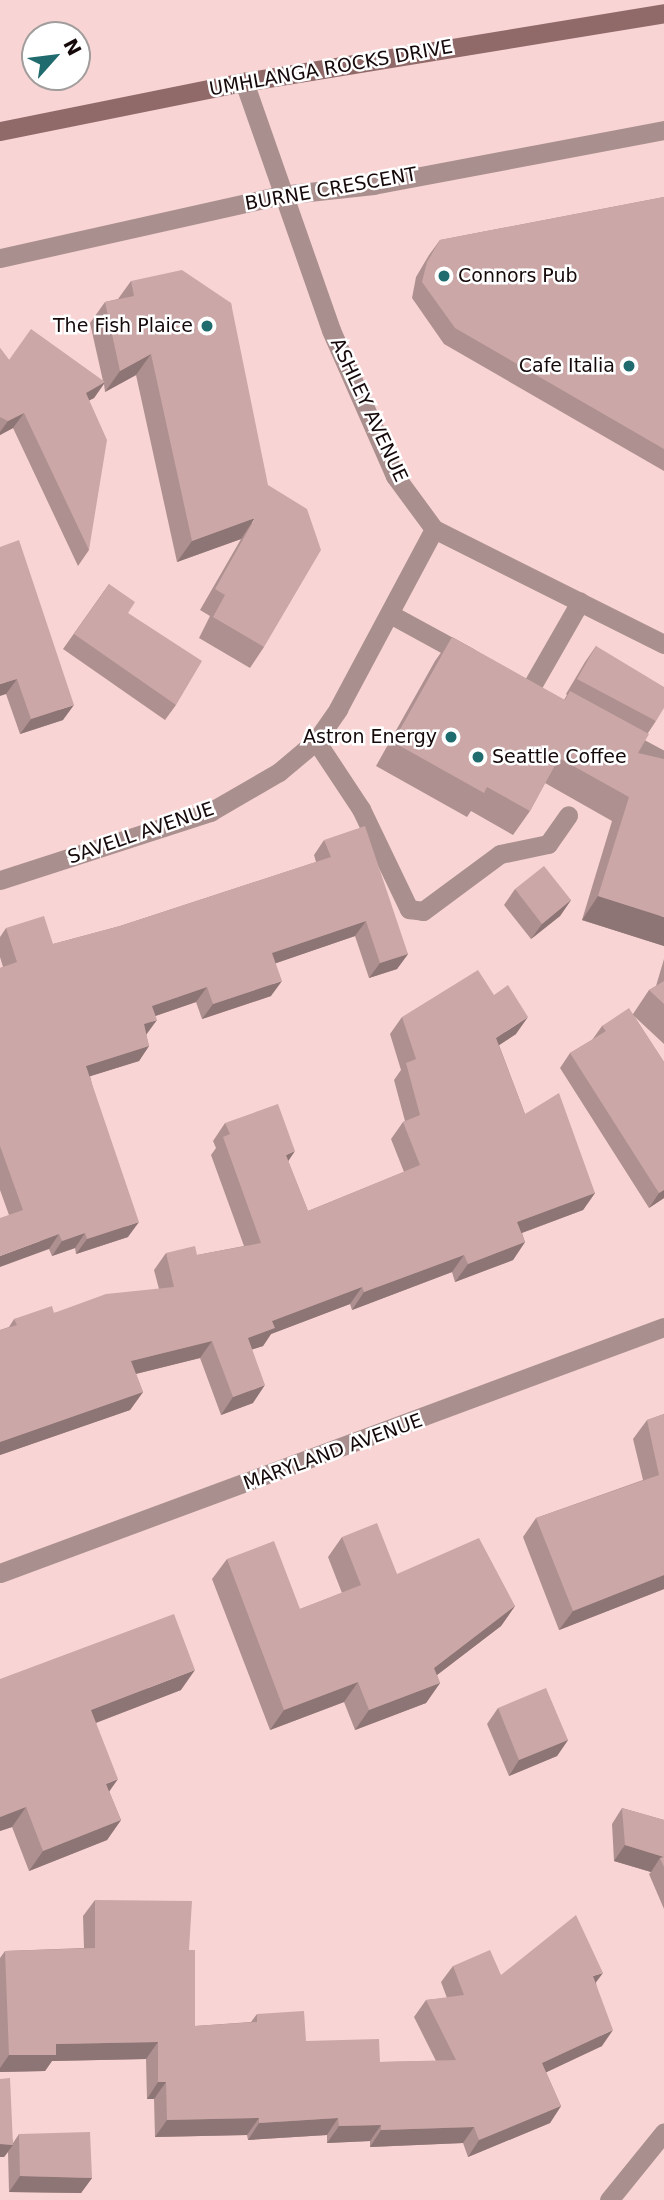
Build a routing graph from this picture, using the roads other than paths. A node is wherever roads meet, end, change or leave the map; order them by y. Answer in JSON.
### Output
{"nodes":[{"id":1,"x":664,"y":13,"type":"edge"},
{"id":2,"x":244,"y":82,"type":"junction"},
{"id":3,"x":664,"y":130,"type":"edge"},
{"id":4,"x":0,"y":131,"type":"edge"},
{"id":5,"x":281,"y":195,"type":"junction"},
{"id":6,"x":0,"y":258,"type":"edge"},
{"id":7,"x":434,"y":529,"type":"junction"},
{"id":8,"x":580,"y":602,"type":"junction"},
{"id":9,"x":390,"y":614,"type":"junction"},
{"id":10,"x":664,"y":645,"type":"edge"},
{"id":11,"x":483,"y":665,"type":"edge"},
{"id":12,"x":506,"y":678,"type":"edge"},
{"id":13,"x":603,"y":729,"type":"edge"},
{"id":14,"x":316,"y":741,"type":"junction"},
{"id":15,"x":664,"y":761,"type":"edge"},
{"id":16,"x":568,"y":815,"type":"dead end"},
{"id":17,"x":0,"y":880,"type":"edge"},
{"id":18,"x":664,"y":1327,"type":"edge"},
{"id":19,"x":0,"y":1573,"type":"edge"},
{"id":20,"x":664,"y":2132,"type":"edge"},
{"id":21,"x":609,"y":2200,"type":"edge"}],
"edges":[{"from":1,"to":2,"type":"main road","name":"UMHLANGA ROCKS DRIVE"},
{"from":2,"to":4,"type":"main road","name":"UMHLANGA ROCKS DRIVE"},
{"from":2,"to":5,"type":"street","name":"ASHLEY AVENUE"},
{"from":3,"to":5,"type":"street","name":"BURNE CRESCENT"},
{"from":5,"to":6,"type":"street","name":"BURNE CRESCENT"},
{"from":5,"to":7,"type":"street","name":"ASHLEY AVENUE"},
{"from":7,"to":8,"type":"street","name":"ASHLEY AVENUE"},
{"from":7,"to":9,"type":"street","name":"SAVELL AVENUE"},
{"from":8,"to":10,"type":"street","name":"ASHLEY AVENUE"},
{"from":8,"to":12,"type":"street"},
{"from":9,"to":11,"type":"street"},
{"from":9,"to":14,"type":"street","name":"SAVELL AVENUE"},
{"from":13,"to":15,"type":"street"},
{"from":14,"to":16,"type":"street"},
{"from":14,"to":17,"type":"street","name":"SAVELL AVENUE"},
{"from":18,"to":19,"type":"street","name":"MARYLAND AVENUE"},
{"from":20,"to":21,"type":"street"}]}
